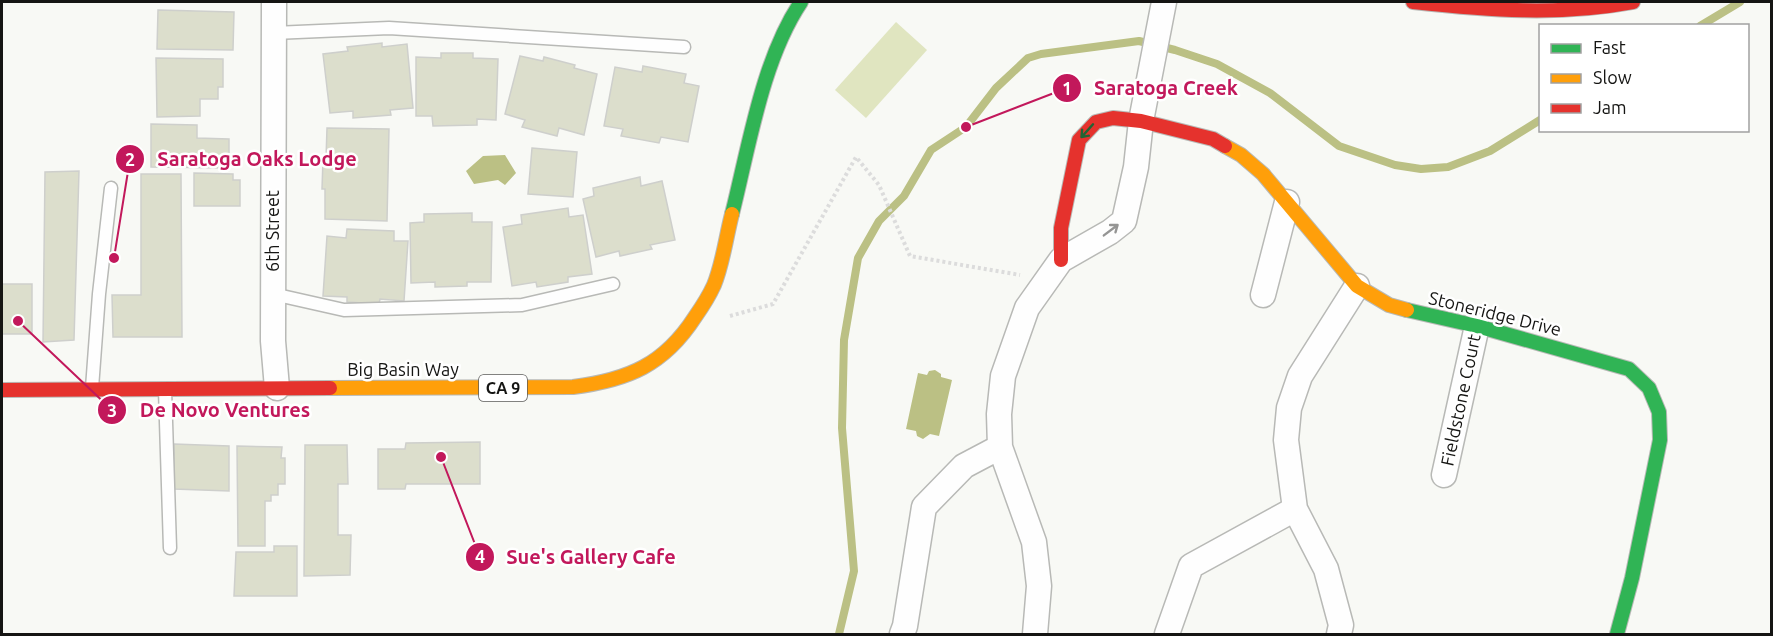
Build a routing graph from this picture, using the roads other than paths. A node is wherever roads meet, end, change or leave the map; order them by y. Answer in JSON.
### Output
{"nodes":[{"id":1,"x":274,"y":2,"type":"edge"},
{"id":2,"x":801,"y":2,"type":"edge"},
{"id":3,"x":1413,"y":2,"type":"edge"},
{"id":4,"x":1633,"y":2,"type":"edge"},
{"id":5,"x":1163,"y":8,"type":"edge"},
{"id":6,"x":274,"y":33,"type":"junction"},
{"id":7,"x":684,"y":47,"type":"dead end"},
{"id":8,"x":1141,"y":121,"type":"junction"},
{"id":9,"x":111,"y":188,"type":"dead end"},
{"id":10,"x":1287,"y":202,"type":"junction"},
{"id":11,"x":1055,"y":270,"type":"junction"},
{"id":12,"x":613,"y":284,"type":"dead end"},
{"id":13,"x":1357,"y":286,"type":"junction"},
{"id":14,"x":273,"y":294,"type":"junction"},
{"id":15,"x":1263,"y":295,"type":"dead end"},
{"id":16,"x":1477,"y":326,"type":"junction"},
{"id":17,"x":277,"y":388,"type":"junction"},
{"id":18,"x":92,"y":389,"type":"junction"},
{"id":19,"x":165,"y":389,"type":"junction"},
{"id":20,"x":2,"y":390,"type":"edge"},
{"id":21,"x":1000,"y":447,"type":"junction"},
{"id":22,"x":1444,"y":475,"type":"dead end"},
{"id":23,"x":1295,"y":509,"type":"junction"},
{"id":24,"x":170,"y":548,"type":"dead end"},
{"id":25,"x":902,"y":634,"type":"edge"},
{"id":26,"x":1035,"y":634,"type":"edge"},
{"id":27,"x":1167,"y":634,"type":"edge"},
{"id":28,"x":1339,"y":634,"type":"edge"},
{"id":29,"x":1617,"y":634,"type":"edge"}],
"edges":[{"from":1,"to":6,"type":"street","name":"6th Street"},
{"from":2,"to":17,"type":"main road","name":"Big Basin Way","number":"CA 9"},
{"from":3,"to":4,"type":"main road"},
{"from":5,"to":8,"type":"street"},
{"from":6,"to":7,"type":"lane"},
{"from":6,"to":14,"type":"street","name":"6th Street"},
{"from":8,"to":10,"type":"main road","name":"Stoneridge Drive"},
{"from":11,"to":8,"type":"street","one_way":true},
{"from":8,"to":11,"type":"main road","name":"Stoneridge Drive","one_way":true},
{"from":9,"to":18,"type":"lane"},
{"from":10,"to":13,"type":"main road","name":"Stoneridge Drive"},
{"from":10,"to":15,"type":"street"},
{"from":11,"to":21,"type":"street"},
{"from":12,"to":14,"type":"lane"},
{"from":13,"to":16,"type":"main road","name":"Stoneridge Drive"},
{"from":13,"to":23,"type":"street"},
{"from":14,"to":17,"type":"street","name":"6th Street"},
{"from":16,"to":22,"type":"street","name":"Fieldstone Court"},
{"from":16,"to":29,"type":"main road","name":"Stoneridge Drive"},
{"from":17,"to":19,"type":"main road","name":"Big Basin Way","number":"CA 9"},
{"from":18,"to":19,"type":"main road","name":"Big Basin Way","number":"CA 9"},
{"from":18,"to":20,"type":"main road","name":"Big Basin Way","number":"CA 9"},
{"from":19,"to":24,"type":"lane"},
{"from":21,"to":25,"type":"street"},
{"from":21,"to":26,"type":"street"},
{"from":23,"to":27,"type":"street"},
{"from":23,"to":28,"type":"street"}]}
